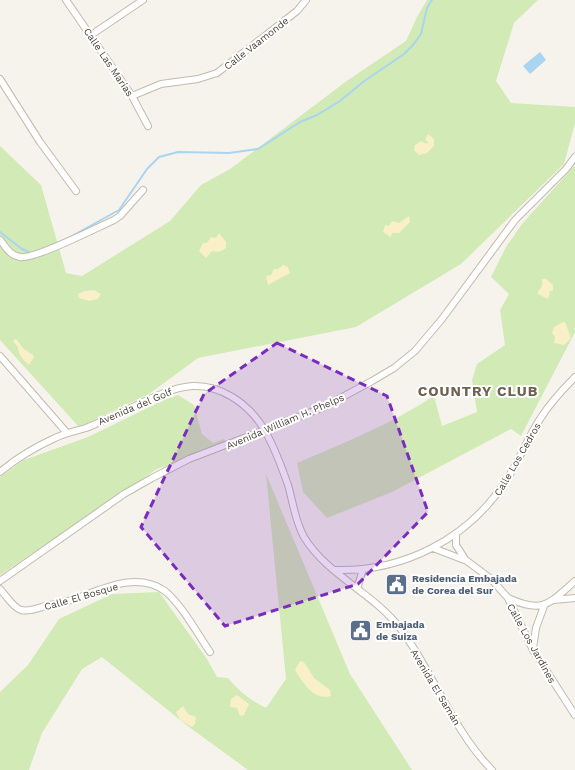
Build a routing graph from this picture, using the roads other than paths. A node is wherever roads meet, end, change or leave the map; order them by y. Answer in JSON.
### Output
{"nodes":[{"id":1,"x":66,"y":0,"type":"edge"},
{"id":2,"x":144,"y":0,"type":"edge"},
{"id":3,"x":306,"y":0,"type":"edge"},
{"id":4,"x":91,"y":35,"type":"junction"},
{"id":5,"x":1,"y":83,"type":"edge"},
{"id":6,"x":132,"y":96,"type":"junction"},
{"id":7,"x":148,"y":126,"type":"dead end"},
{"id":8,"x":575,"y":157,"type":"edge"},
{"id":9,"x":143,"y":190,"type":"dead end"},
{"id":10,"x":76,"y":191,"type":"dead end"},
{"id":11,"x":0,"y":240,"type":"edge"},
{"id":12,"x":0,"y":356,"type":"edge"},
{"id":13,"x":575,"y":377,"type":"edge"},
{"id":14,"x":265,"y":431,"type":"junction"},
{"id":15,"x":67,"y":433,"type":"junction"},
{"id":16,"x":0,"y":472,"type":"edge"},
{"id":17,"x":456,"y":534,"type":"junction"},
{"id":18,"x":432,"y":548,"type":"junction"},
{"id":19,"x":467,"y":561,"type":"junction"},
{"id":20,"x":363,"y":569,"type":"junction"},
{"id":21,"x":335,"y":570,"type":"junction"},
{"id":22,"x":0,"y":581,"type":"edge"},
{"id":23,"x":575,"y":581,"type":"edge"},
{"id":24,"x":0,"y":588,"type":"edge"},
{"id":25,"x":357,"y":589,"type":"junction"},
{"id":26,"x":508,"y":598,"type":"junction"},
{"id":27,"x":575,"y":598,"type":"edge"},
{"id":28,"x":554,"y":600,"type":"junction"},
{"id":29,"x":544,"y":606,"type":"junction"},
{"id":30,"x":533,"y":650,"type":"junction"},
{"id":31,"x":210,"y":652,"type":"dead end"},
{"id":32,"x":575,"y":715,"type":"edge"},
{"id":33,"x":492,"y":770,"type":"edge"}],
"edges":[{"from":1,"to":4,"type":"street","name":"Calle Las Marías"},
{"from":2,"to":4,"type":"street"},
{"from":3,"to":6,"type":"street","name":"Calle Vaamonde"},
{"from":4,"to":6,"type":"street","name":"Calle Las Marías"},
{"from":5,"to":10,"type":"street"},
{"from":6,"to":7,"type":"street","name":"Calle Las Marías"},
{"from":8,"to":14,"type":"street","name":"Avenida William H. Phelps"},
{"from":9,"to":11,"type":"street"},
{"from":12,"to":15,"type":"street"},
{"from":13,"to":17,"type":"street","name":"Calle Los Cedros"},
{"from":14,"to":15,"type":"street","name":"Avenida del Golf"},
{"from":14,"to":21,"type":"street","name":"Avenida El Samán"},
{"from":14,"to":22,"type":"street","name":"Avenida William H. Phelps"},
{"from":15,"to":16,"type":"street","name":"Avenida del Golf"},
{"from":17,"to":18,"type":"street","name":"Calle Los Cedros"},
{"from":17,"to":19,"type":"street","name":"Calle Los Jardines"},
{"from":18,"to":19,"type":"street","name":"Calle Los Jardines"},
{"from":18,"to":20,"type":"street","name":"Calle Los Cedros"},
{"from":19,"to":26,"type":"street","name":"Calle Los Jardines"},
{"from":20,"to":21,"type":"street","name":"Calle Los Cedros"},
{"from":20,"to":25,"type":"street"},
{"from":21,"to":25,"type":"street","name":"Avenida El Samán"},
{"from":23,"to":28,"type":"street"},
{"from":24,"to":31,"type":"street","name":"Calle El Bosque"},
{"from":25,"to":33,"type":"street","name":"Avenida El Samán"},
{"from":26,"to":29,"type":"street"},
{"from":26,"to":30,"type":"street","name":"Calle Los Jardines"},
{"from":27,"to":28,"type":"street"},
{"from":28,"to":29,"type":"street"},
{"from":29,"to":30,"type":"street"},
{"from":30,"to":32,"type":"street","name":"Calle Los Jardines"}]}
